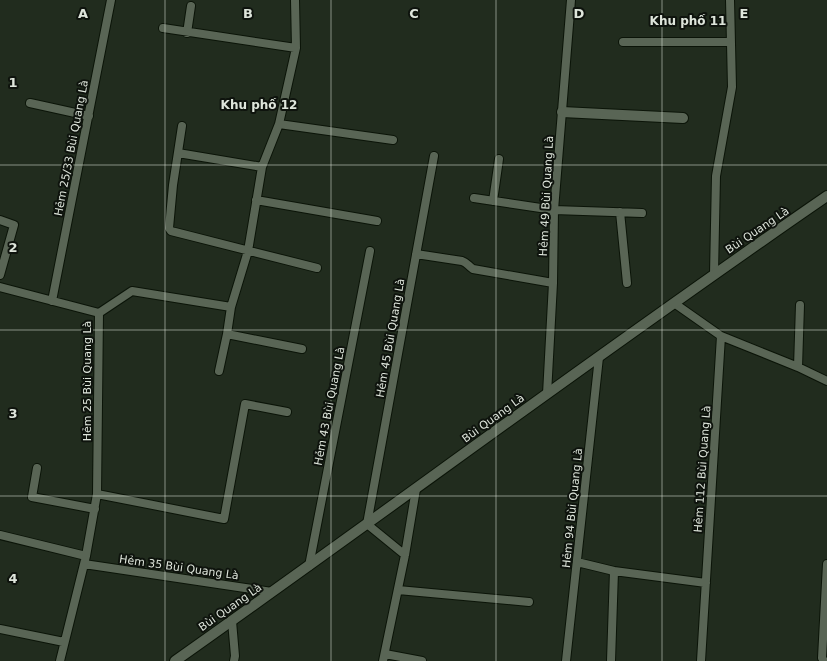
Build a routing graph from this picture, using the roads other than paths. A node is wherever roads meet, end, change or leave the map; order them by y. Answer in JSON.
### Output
{"nodes":[{"id":1,"x":111,"y":0,"type":"edge"},
{"id":2,"x":295,"y":0,"type":"edge"},
{"id":3,"x":572,"y":0,"type":"edge"},
{"id":4,"x":730,"y":0,"type":"edge"},
{"id":5,"x":191,"y":6,"type":"dead end"},
{"id":6,"x":163,"y":28,"type":"dead end"},
{"id":7,"x":187,"y":33,"type":"junction"},
{"id":8,"x":623,"y":42,"type":"dead end"},
{"id":9,"x":731,"y":42,"type":"junction"},
{"id":10,"x":296,"y":48,"type":"junction"},
{"id":11,"x":30,"y":103,"type":"dead end"},
{"id":12,"x":562,"y":112,"type":"junction"},
{"id":13,"x":89,"y":116,"type":"junction"},
{"id":14,"x":683,"y":118,"type":"dead end"},
{"id":15,"x":279,"y":124,"type":"junction"},
{"id":16,"x":182,"y":126,"type":"dead end"},
{"id":17,"x":394,"y":140,"type":"dead end"},
{"id":18,"x":178,"y":153,"type":"junction"},
{"id":19,"x":434,"y":156,"type":"dead end"},
{"id":20,"x":499,"y":158,"type":"dead end"},
{"id":21,"x":262,"y":167,"type":"junction"},
{"id":22,"x":827,"y":196,"type":"edge"},
{"id":23,"x":474,"y":198,"type":"dead end"},
{"id":24,"x":256,"y":200,"type":"junction"},
{"id":25,"x":493,"y":201,"type":"junction"},
{"id":26,"x":554,"y":210,"type":"junction"},
{"id":27,"x":620,"y":212,"type":"junction"},
{"id":28,"x":642,"y":213,"type":"dead end"},
{"id":29,"x":0,"y":220,"type":"edge"},
{"id":30,"x":377,"y":221,"type":"dead end"},
{"id":31,"x":248,"y":250,"type":"junction"},
{"id":32,"x":370,"y":251,"type":"dead end"},
{"id":33,"x":416,"y":254,"type":"junction"},
{"id":34,"x":317,"y":268,"type":"dead end"},
{"id":35,"x":714,"y":274,"type":"junction"},
{"id":36,"x":0,"y":275,"type":"edge"},
{"id":37,"x":553,"y":283,"type":"junction"},
{"id":38,"x":627,"y":283,"type":"dead end"},
{"id":39,"x":0,"y":287,"type":"edge"},
{"id":40,"x":52,"y":301,"type":"junction"},
{"id":41,"x":674,"y":303,"type":"junction"},
{"id":42,"x":800,"y":305,"type":"dead end"},
{"id":43,"x":231,"y":307,"type":"junction"},
{"id":44,"x":98,"y":314,"type":"junction"},
{"id":45,"x":226,"y":334,"type":"junction"},
{"id":46,"x":721,"y":336,"type":"junction"},
{"id":47,"x":302,"y":350,"type":"dead end"},
{"id":48,"x":599,"y":357,"type":"junction"},
{"id":49,"x":798,"y":367,"type":"junction"},
{"id":50,"x":219,"y":371,"type":"dead end"},
{"id":51,"x":827,"y":381,"type":"edge"},
{"id":52,"x":547,"y":394,"type":"junction"},
{"id":53,"x":287,"y":412,"type":"dead end"},
{"id":54,"x":37,"y":468,"type":"dead end"},
{"id":55,"x":416,"y":489,"type":"junction"},
{"id":56,"x":97,"y":494,"type":"junction"},
{"id":57,"x":95,"y":509,"type":"junction"},
{"id":58,"x":367,"y":524,"type":"junction"},
{"id":59,"x":0,"y":535,"type":"edge"},
{"id":60,"x":405,"y":555,"type":"junction"},
{"id":61,"x":85,"y":560,"type":"junction"},
{"id":62,"x":577,"y":562,"type":"junction"},
{"id":63,"x":827,"y":564,"type":"edge"},
{"id":64,"x":309,"y":566,"type":"junction"},
{"id":65,"x":614,"y":571,"type":"junction"},
{"id":66,"x":706,"y":583,"type":"junction"},
{"id":67,"x":398,"y":590,"type":"junction"},
{"id":68,"x":272,"y":592,"type":"junction"},
{"id":69,"x":529,"y":602,"type":"dead end"},
{"id":70,"x":232,"y":621,"type":"junction"},
{"id":71,"x":0,"y":629,"type":"edge"},
{"id":72,"x":64,"y":642,"type":"junction"},
{"id":73,"x":384,"y":658,"type":"edge"},
{"id":74,"x":60,"y":661,"type":"edge"},
{"id":75,"x":175,"y":661,"type":"edge"},
{"id":76,"x":234,"y":661,"type":"edge"},
{"id":77,"x":422,"y":661,"type":"edge"},
{"id":78,"x":566,"y":661,"type":"edge"},
{"id":79,"x":611,"y":661,"type":"edge"},
{"id":80,"x":701,"y":661,"type":"edge"},
{"id":81,"x":824,"y":661,"type":"edge"}],
"edges":[{"from":1,"to":13,"type":"lane","name":"Hẻm 25/33 Bùi Quang Là"},
{"from":2,"to":10,"type":"lane"},
{"from":3,"to":12,"type":"lane","name":"Hẻm 49 Bùi Quang Là"},
{"from":4,"to":9,"type":"lane"},
{"from":5,"to":7,"type":"lane"},
{"from":6,"to":7,"type":"lane"},
{"from":7,"to":10,"type":"lane"},
{"from":8,"to":9,"type":"lane"},
{"from":9,"to":35,"type":"lane"},
{"from":10,"to":15,"type":"lane"},
{"from":11,"to":13,"type":"lane"},
{"from":12,"to":14,"type":"street"},
{"from":12,"to":26,"type":"lane","name":"Hẻm 49 Bùi Quang Là"},
{"from":13,"to":40,"type":"lane","name":"Hẻm 25/33 Bùi Quang Là"},
{"from":15,"to":17,"type":"lane"},
{"from":15,"to":21,"type":"lane"},
{"from":16,"to":18,"type":"lane"},
{"from":18,"to":21,"type":"lane"},
{"from":18,"to":31,"type":"lane"},
{"from":19,"to":33,"type":"lane","name":"Hẻm 45 Bùi Quang Là"},
{"from":20,"to":25,"type":"lane"},
{"from":21,"to":24,"type":"lane"},
{"from":22,"to":35,"type":"street","name":"Bùi Quang Là"},
{"from":23,"to":25,"type":"lane"},
{"from":24,"to":30,"type":"lane"},
{"from":24,"to":31,"type":"lane"},
{"from":25,"to":26,"type":"lane"},
{"from":26,"to":27,"type":"lane"},
{"from":26,"to":37,"type":"lane","name":"Hẻm 49 Bùi Quang Là"},
{"from":27,"to":28,"type":"lane"},
{"from":27,"to":38,"type":"lane"},
{"from":29,"to":36,"type":"lane"},
{"from":31,"to":34,"type":"lane"},
{"from":31,"to":43,"type":"lane"},
{"from":32,"to":64,"type":"lane","name":"Hẻm 43 Bùi Quang Là"},
{"from":33,"to":37,"type":"lane"},
{"from":33,"to":58,"type":"lane","name":"Hẻm 45 Bùi Quang Là"},
{"from":35,"to":41,"type":"street","name":"Bùi Quang Là"},
{"from":37,"to":52,"type":"lane","name":"Hẻm 49 Bùi Quang Là"},
{"from":39,"to":40,"type":"lane"},
{"from":40,"to":44,"type":"lane"},
{"from":41,"to":46,"type":"lane"},
{"from":41,"to":48,"type":"street","name":"Bùi Quang Là"},
{"from":42,"to":49,"type":"lane"},
{"from":43,"to":44,"type":"lane","name":"Hẻm 25 Bùi Quang Là"},
{"from":43,"to":45,"type":"lane"},
{"from":44,"to":56,"type":"lane","name":"Hẻm 25 Bùi Quang Là"},
{"from":45,"to":47,"type":"lane"},
{"from":45,"to":50,"type":"lane"},
{"from":46,"to":49,"type":"lane"},
{"from":46,"to":66,"type":"lane","name":"Hẻm 112 Bùi Quang Là"},
{"from":48,"to":52,"type":"street","name":"Bùi Quang Là"},
{"from":48,"to":62,"type":"lane","name":"Hẻm 94 Bùi Quang Là"},
{"from":49,"to":51,"type":"lane"},
{"from":52,"to":55,"type":"street","name":"Bùi Quang Là"},
{"from":53,"to":56,"type":"lane"},
{"from":54,"to":57,"type":"lane"},
{"from":55,"to":58,"type":"street","name":"Bùi Quang Là"},
{"from":55,"to":60,"type":"lane"},
{"from":56,"to":57,"type":"lane","name":"Hẻm 25 Bùi Quang Là"},
{"from":57,"to":61,"type":"lane","name":"Hẻm 25 Bùi Quang Là"},
{"from":58,"to":60,"type":"lane"},
{"from":58,"to":64,"type":"street","name":"Bùi Quang Là"},
{"from":59,"to":61,"type":"lane","name":"Hẻm 35 Bùi Quang Là"},
{"from":60,"to":67,"type":"lane"},
{"from":61,"to":68,"type":"lane","name":"Hẻm 35 Bùi Quang Là"},
{"from":61,"to":72,"type":"lane","name":"Hẻm 25 Bùi Quang Là"},
{"from":62,"to":65,"type":"lane"},
{"from":62,"to":78,"type":"lane","name":"Hẻm 94 Bùi Quang Là"},
{"from":63,"to":81,"type":"lane"},
{"from":64,"to":68,"type":"street","name":"Bùi Quang Là"},
{"from":65,"to":66,"type":"lane"},
{"from":65,"to":79,"type":"lane"},
{"from":66,"to":80,"type":"lane","name":"Hẻm 112 Bùi Quang Là"},
{"from":67,"to":69,"type":"lane"},
{"from":67,"to":73,"type":"lane"},
{"from":68,"to":70,"type":"street","name":"Bùi Quang Là"},
{"from":70,"to":75,"type":"street","name":"Bùi Quang Là"},
{"from":70,"to":76,"type":"lane"},
{"from":71,"to":72,"type":"lane"},
{"from":72,"to":74,"type":"lane","name":"Hẻm 25 Bùi Quang Là"},
{"from":73,"to":77,"type":"lane"}]}
